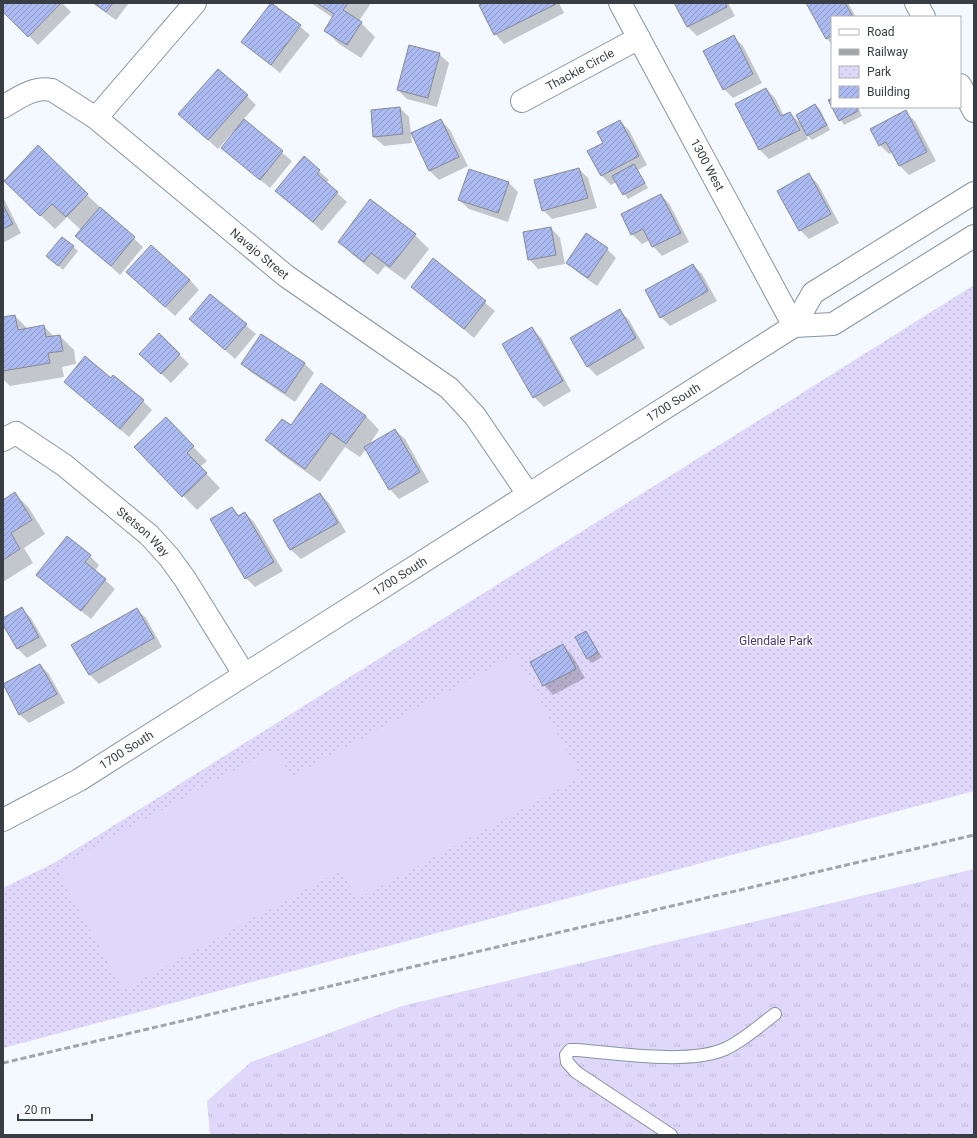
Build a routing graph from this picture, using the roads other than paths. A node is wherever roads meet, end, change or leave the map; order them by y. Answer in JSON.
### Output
{"nodes":[{"id":1,"x":195,"y":3,"type":"edge"},
{"id":2,"x":620,"y":3,"type":"edge"},
{"id":3,"x":916,"y":3,"type":"edge"},
{"id":4,"x":923,"y":16,"type":"edge"},
{"id":5,"x":639,"y":38,"type":"junction"},
{"id":6,"x":961,"y":87,"type":"edge"},
{"id":7,"x":522,"y":101,"type":"dead end"},
{"id":8,"x":3,"y":106,"type":"edge"},
{"id":9,"x":974,"y":112,"type":"edge"},
{"id":10,"x":96,"y":118,"type":"junction"},
{"id":11,"x":974,"y":193,"type":"edge"},
{"id":12,"x":974,"y":236,"type":"edge"},
{"id":13,"x":794,"y":326,"type":"junction"},
{"id":14,"x":3,"y":440,"type":"edge"},
{"id":15,"x":528,"y":494,"type":"junction"},
{"id":16,"x":244,"y":674,"type":"junction"},
{"id":17,"x":3,"y":820,"type":"edge"},
{"id":18,"x":775,"y":1014,"type":"dead end"},
{"id":19,"x":671,"y":1135,"type":"edge"}],
"edges":[{"from":1,"to":10,"type":"street"},
{"from":2,"to":5,"type":"street","name":"1300 West"},
{"from":3,"to":4,"type":"street"},
{"from":5,"to":7,"type":"street","name":"Thackie Circle"},
{"from":5,"to":13,"type":"street","name":"1300 West"},
{"from":6,"to":9,"type":"street"},
{"from":8,"to":10,"type":"street","name":"Navajo Street"},
{"from":10,"to":15,"type":"street","name":"Navajo Street"},
{"from":11,"to":13,"type":"street","name":"1700 South"},
{"from":12,"to":13,"type":"street","name":"1700 South"},
{"from":13,"to":15,"type":"street","name":"1700 South"},
{"from":14,"to":16,"type":"street","name":"Stetson Way"},
{"from":15,"to":16,"type":"street","name":"1700 South"},
{"from":16,"to":17,"type":"street","name":"1700 South"},
{"from":18,"to":19,"type":"lane"}]}
